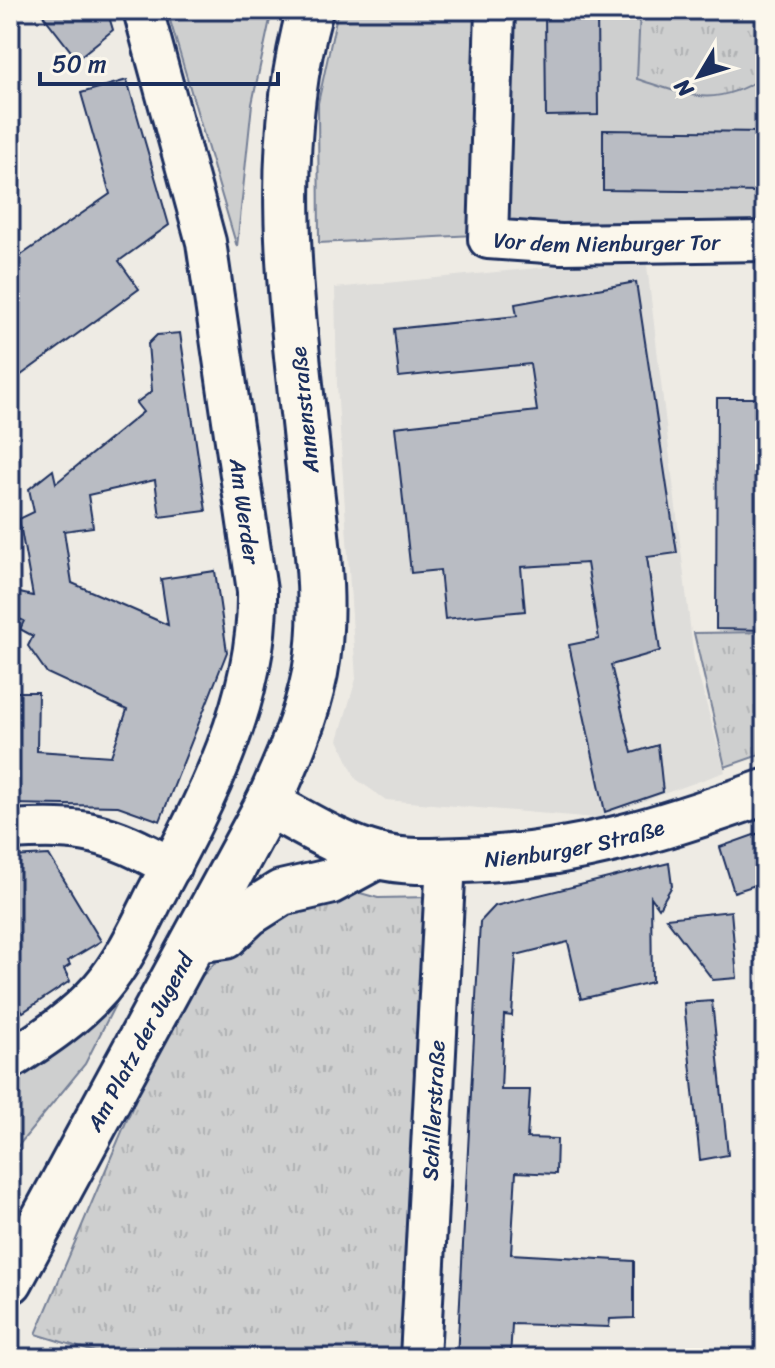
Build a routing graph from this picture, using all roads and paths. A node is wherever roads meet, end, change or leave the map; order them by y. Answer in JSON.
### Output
{"nodes":[{"id":1,"x":143,"y":10,"type":"edge"},
{"id":2,"x":310,"y":10,"type":"edge"},
{"id":3,"x":495,"y":10,"type":"edge"},
{"id":4,"x":765,"y":241,"type":"edge"},
{"id":5,"x":765,"y":792,"type":"edge"},
{"id":6,"x":268,"y":804,"type":"junction"},
{"id":7,"x":10,"y":830,"type":"edge"},
{"id":8,"x":377,"y":856,"type":"junction"},
{"id":9,"x":446,"y":861,"type":"junction"},
{"id":10,"x":171,"y":867,"type":"junction"},
{"id":11,"x":195,"y":940,"type":"junction"},
{"id":12,"x":10,"y":1060,"type":"edge"},
{"id":13,"x":10,"y":1281,"type":"edge"},
{"id":14,"x":420,"y":1358,"type":"edge"}],
"edges":[{"from":1,"to":10,"type":"street","name":"Am Werder"},
{"from":2,"to":6,"type":"main road","name":"Annenstraße"},
{"from":3,"to":4,"type":"street","name":"Vor dem Nienburger Tor"},
{"from":5,"to":9,"type":"main road","name":"Nienburger Straße"},
{"from":6,"to":8,"type":"main road","name":"Nienburger Straße"},
{"from":6,"to":11,"type":"main road","name":"Am Platz der Jugend"},
{"from":7,"to":10,"type":"street"},
{"from":8,"to":9,"type":"main road","name":"Nienburger Straße"},
{"from":8,"to":11,"type":"main road"},
{"from":9,"to":14,"type":"street","name":"Schillerstraße"},
{"from":10,"to":12,"type":"street","name":"Am Werder"},
{"from":11,"to":13,"type":"main road","name":"Am Platz der Jugend"}]}
